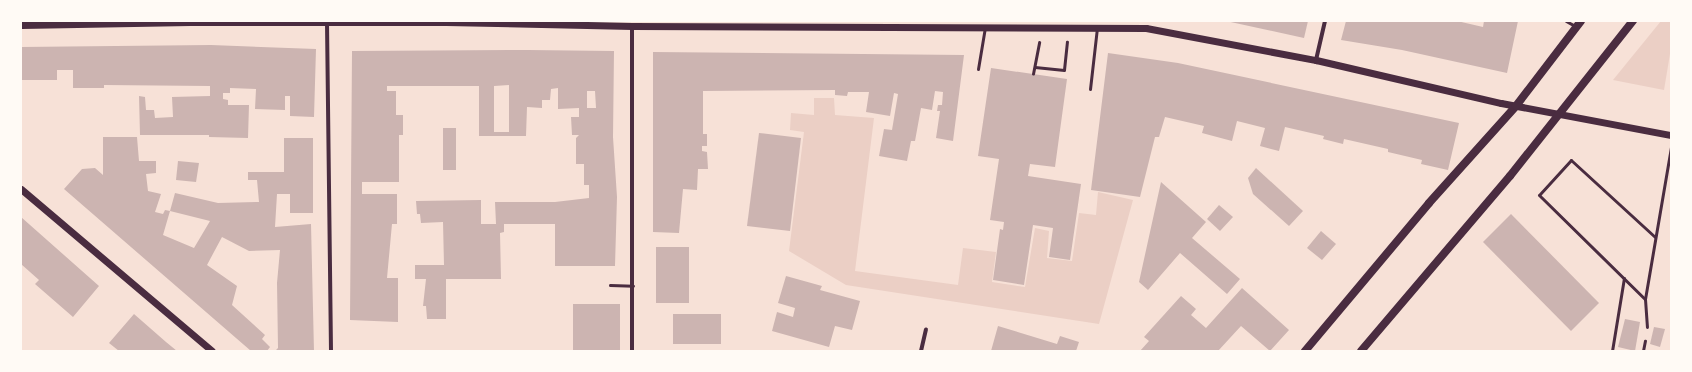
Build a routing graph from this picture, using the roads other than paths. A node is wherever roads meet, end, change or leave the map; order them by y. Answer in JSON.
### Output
{"nodes":[{"id":1,"x":1325,"y":21,"type":"edge"},
{"id":2,"x":1566,"y":21,"type":"edge"},
{"id":3,"x":1633,"y":21,"type":"edge"},
{"id":4,"x":211,"y":22,"type":"edge"},
{"id":5,"x":446,"y":22,"type":"edge"},
{"id":6,"x":327,"y":23,"type":"junction"},
{"id":7,"x":960,"y":24,"type":"edge"},
{"id":8,"x":1579,"y":24,"type":"edge"},
{"id":9,"x":21,"y":25,"type":"edge"},
{"id":10,"x":632,"y":26,"type":"junction"},
{"id":11,"x":1097,"y":26,"type":"junction"},
{"id":12,"x":985,"y":27,"type":"junction"},
{"id":13,"x":1316,"y":60,"type":"junction"},
{"id":14,"x":978,"y":69,"type":"dead end"},
{"id":15,"x":1090,"y":89,"type":"dead end"},
{"id":16,"x":1516,"y":106,"type":"junction"},
{"id":17,"x":1559,"y":115,"type":"junction"},
{"id":18,"x":1671,"y":135,"type":"edge"},
{"id":19,"x":1671,"y":147,"type":"edge"},
{"id":20,"x":21,"y":189,"type":"edge"},
{"id":21,"x":1655,"y":237,"type":"junction"},
{"id":22,"x":1624,"y":278,"type":"junction"},
{"id":23,"x":610,"y":285,"type":"dead end"},
{"id":24,"x":633,"y":286,"type":"junction"},
{"id":25,"x":1645,"y":299,"type":"junction"},
{"id":26,"x":1647,"y":327,"type":"dead end"},
{"id":27,"x":926,"y":330,"type":"dead end"},
{"id":28,"x":212,"y":351,"type":"edge"},
{"id":29,"x":331,"y":351,"type":"edge"},
{"id":30,"x":632,"y":351,"type":"edge"},
{"id":31,"x":921,"y":351,"type":"edge"},
{"id":32,"x":1305,"y":351,"type":"edge"},
{"id":33,"x":1360,"y":351,"type":"edge"},
{"id":34,"x":1612,"y":351,"type":"edge"}],
"edges":[{"from":1,"to":13,"type":"street"},
{"from":2,"to":8,"type":"lane"},
{"from":3,"to":17,"type":"main road"},
{"from":4,"to":6,"type":"street"},
{"from":4,"to":9,"type":"street"},
{"from":5,"to":6,"type":"street"},
{"from":5,"to":10,"type":"street"},
{"from":6,"to":29,"type":"street"},
{"from":7,"to":10,"type":"street"},
{"from":7,"to":12,"type":"street"},
{"from":8,"to":16,"type":"main road"},
{"from":10,"to":24,"type":"street"},
{"from":11,"to":12,"type":"street"},
{"from":11,"to":13,"type":"street"},
{"from":11,"to":15,"type":"lane"},
{"from":12,"to":14,"type":"lane"},
{"from":13,"to":16,"type":"street"},
{"from":16,"to":17,"type":"street"},
{"from":16,"to":32,"type":"main road"},
{"from":17,"to":18,"type":"street"},
{"from":17,"to":33,"type":"main road"},
{"from":19,"to":21,"type":"lane"},
{"from":20,"to":28,"type":"street"},
{"from":21,"to":22,"type":"lane"},
{"from":21,"to":25,"type":"lane"},
{"from":22,"to":25,"type":"lane"},
{"from":22,"to":34,"type":"lane"},
{"from":23,"to":24,"type":"lane"},
{"from":24,"to":30,"type":"street"},
{"from":25,"to":26,"type":"lane"},
{"from":27,"to":31,"type":"street"}]}
